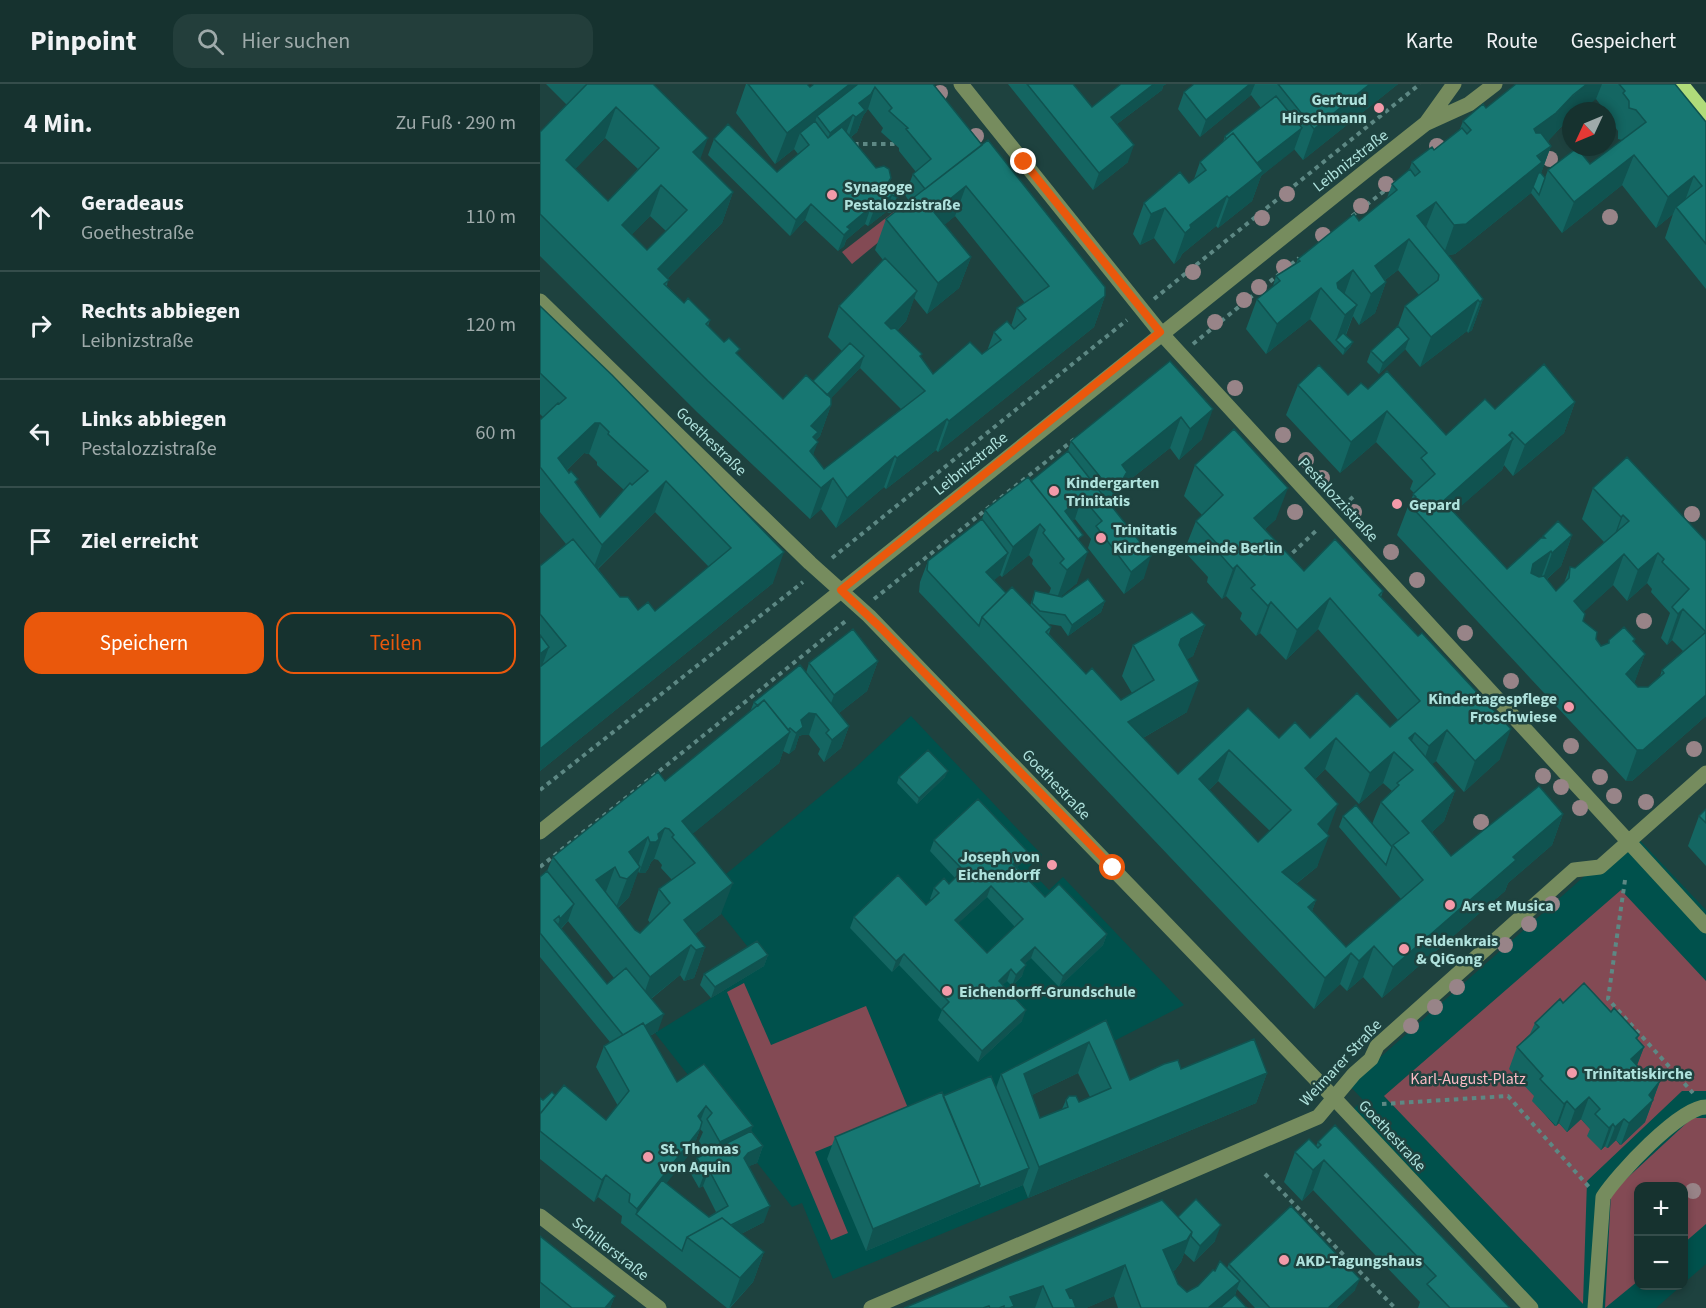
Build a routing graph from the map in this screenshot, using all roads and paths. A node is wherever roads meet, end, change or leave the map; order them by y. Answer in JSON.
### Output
{"nodes":[{"id":1,"x":961,"y":84,"type":"edge"},
{"id":2,"x":1420,"y":84,"type":"edge"},
{"id":3,"x":1454,"y":84,"type":"edge"},
{"id":4,"x":1495,"y":84,"type":"edge"},
{"id":5,"x":1681,"y":84,"type":"edge"},
{"id":6,"x":1706,"y":115,"type":"edge"},
{"id":7,"x":1425,"y":124,"type":"junction"},
{"id":8,"x":848,"y":144,"type":"edge"},
{"id":9,"x":895,"y":144,"type":"dead end"},
{"id":10,"x":1397,"y":180,"type":"edge"},
{"id":11,"x":1342,"y":224,"type":"edge"},
{"id":12,"x":1306,"y":253,"type":"edge"},
{"id":13,"x":1160,"y":294,"type":"dead end"},
{"id":14,"x":540,"y":301,"type":"edge"},
{"id":15,"x":1125,"y":322,"type":"dead end"},
{"id":16,"x":1160,"y":332,"type":"junction"},
{"id":17,"x":1197,"y":340,"type":"dead end"},
{"id":18,"x":1079,"y":435,"type":"edge"},
{"id":19,"x":1308,"y":538,"type":"dead end"},
{"id":20,"x":844,"y":548,"type":"dead end"},
{"id":21,"x":1281,"y":564,"type":"edge"},
{"id":22,"x":912,"y":569,"type":"dead end"},
{"id":23,"x":841,"y":590,"type":"junction"},
{"id":24,"x":782,"y":598,"type":"dead end"},
{"id":25,"x":833,"y":632,"type":"dead end"},
{"id":26,"x":1706,"y":773,"type":"edge"},
{"id":27,"x":540,"y":790,"type":"edge"},
{"id":28,"x":540,"y":832,"type":"edge"},
{"id":29,"x":1629,"y":841,"type":"junction"},
{"id":30,"x":540,"y":867,"type":"edge"},
{"id":31,"x":1625,"y":880,"type":"dead end"},
{"id":32,"x":1706,"y":926,"type":"edge"},
{"id":33,"x":1334,"y":1098,"type":"junction"},
{"id":34,"x":1701,"y":1101,"type":"edge"},
{"id":35,"x":1382,"y":1104,"type":"dead end"},
{"id":36,"x":1265,"y":1174,"type":"dead end"},
{"id":37,"x":1594,"y":1192,"type":"dead end"},
{"id":38,"x":540,"y":1216,"type":"edge"},
{"id":39,"x":659,"y":1308,"type":"edge"},
{"id":40,"x":871,"y":1308,"type":"edge"},
{"id":41,"x":1395,"y":1308,"type":"edge"},
{"id":42,"x":1531,"y":1308,"type":"edge"},
{"id":43,"x":1595,"y":1308,"type":"edge"}],
"edges":[{"from":1,"to":16,"type":"street","name":"Pestalozzistraße"},
{"from":2,"to":13,"type":"path"},
{"from":3,"to":7,"type":"street","name":"Leibnizstraße"},
{"from":4,"to":7,"type":"street","name":"Leibnizstraße"},
{"from":5,"to":6,"type":"main road"},
{"from":7,"to":16,"type":"street","name":"Leibnizstraße"},
{"from":8,"to":9,"type":"path"},
{"from":10,"to":11,"type":"path"},
{"from":12,"to":17,"type":"path"},
{"from":14,"to":23,"type":"street","name":"Goethestraße"},
{"from":15,"to":20,"type":"path"},
{"from":16,"to":23,"type":"street","name":"Leibnizstraße"},
{"from":16,"to":29,"type":"street","name":"Pestalozzistraße"},
{"from":18,"to":22,"type":"path"},
{"from":19,"to":21,"type":"path"},
{"from":23,"to":28,"type":"street","name":"Leibnizstraße"},
{"from":23,"to":33,"type":"street","name":"Goethestraße"},
{"from":24,"to":27,"type":"path"},
{"from":25,"to":30,"type":"path"},
{"from":26,"to":29,"type":"street","name":"Weimarer Straße"},
{"from":29,"to":32,"type":"street","name":"Pestalozzistraße"},
{"from":29,"to":33,"type":"street","name":"Weimarer Straße"},
{"from":31,"to":34,"type":"path"},
{"from":33,"to":40,"type":"street","name":"Weimarer Straße"},
{"from":33,"to":42,"type":"street","name":"Goethestraße"},
{"from":34,"to":43,"type":"street"},
{"from":35,"to":37,"type":"path"},
{"from":36,"to":41,"type":"path"},
{"from":38,"to":39,"type":"street","name":"Schillerstraße"}]}
